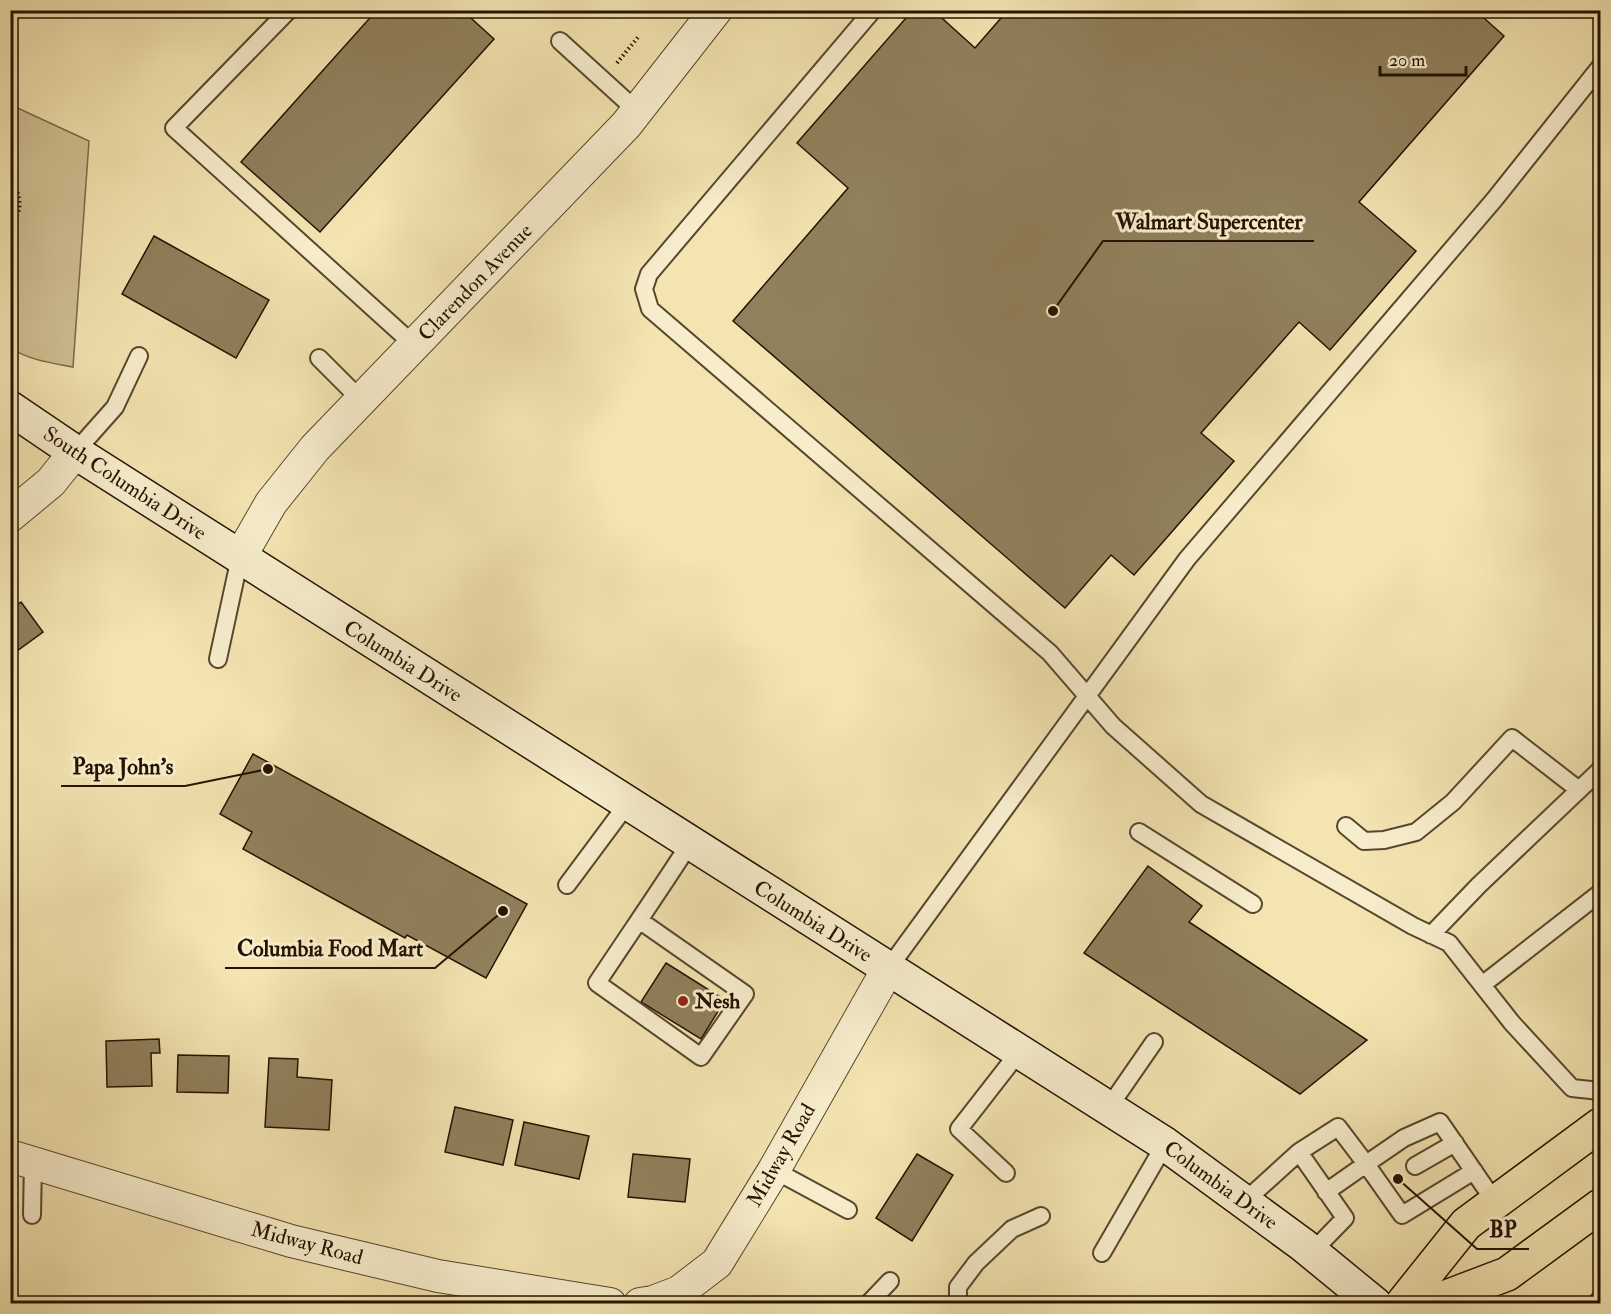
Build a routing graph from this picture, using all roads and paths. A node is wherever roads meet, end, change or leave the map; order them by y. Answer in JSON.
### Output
{"nodes":[{"id":1,"x":289,"y":10,"type":"edge"},
{"id":2,"x":716,"y":10,"type":"edge"},
{"id":3,"x":873,"y":10,"type":"edge"},
{"id":4,"x":639,"y":36,"type":"dead end"},
{"id":5,"x":560,"y":41,"type":"dead end"},
{"id":6,"x":1600,"y":67,"type":"edge"},
{"id":7,"x":603,"y":80,"type":"junction"},
{"id":8,"x":637,"y":111,"type":"junction"},
{"id":9,"x":10,"y":129,"type":"edge"},
{"id":10,"x":12,"y":145,"type":"edge"},
{"id":11,"x":10,"y":160,"type":"edge"},
{"id":12,"x":10,"y":176,"type":"edge"},
{"id":13,"x":10,"y":224,"type":"edge"},
{"id":14,"x":414,"y":345,"type":"junction"},
{"id":15,"x":139,"y":356,"type":"dead end"},
{"id":16,"x":319,"y":358,"type":"dead end"},
{"id":17,"x":362,"y":400,"type":"junction"},
{"id":18,"x":10,"y":408,"type":"edge"},
{"id":19,"x":75,"y":452,"type":"junction"},
{"id":20,"x":10,"y":516,"type":"edge"},
{"id":21,"x":240,"y":557,"type":"junction"},
{"id":22,"x":218,"y":659,"type":"dead end"},
{"id":23,"x":1088,"y":696,"type":"junction"},
{"id":24,"x":1600,"y":770,"type":"edge"},
{"id":25,"x":1579,"y":790,"type":"junction"},
{"id":26,"x":628,"y":803,"type":"junction"},
{"id":27,"x":1346,"y":826,"type":"dead end"},
{"id":28,"x":1139,"y":832,"type":"dead end"},
{"id":29,"x":690,"y":843,"type":"junction"},
{"id":30,"x":567,"y":885,"type":"dead end"},
{"id":31,"x":1599,"y":898,"type":"edge"},
{"id":32,"x":1253,"y":904,"type":"dead end"},
{"id":33,"x":639,"y":920,"type":"junction"},
{"id":34,"x":1431,"y":935,"type":"junction"},
{"id":35,"x":888,"y":969,"type":"junction"},
{"id":36,"x":1482,"y":985,"type":"junction"},
{"id":37,"x":1154,"y":1042,"type":"dead end"},
{"id":38,"x":1020,"y":1052,"type":"junction"},
{"id":39,"x":1600,"y":1091,"type":"edge"},
{"id":40,"x":1109,"y":1107,"type":"junction"},
{"id":41,"x":1600,"y":1125,"type":"edge"},
{"id":42,"x":1455,"y":1143,"type":"junction"},
{"id":43,"x":1165,"y":1144,"type":"junction"},
{"id":44,"x":1299,"y":1152,"type":"junction"},
{"id":45,"x":22,"y":1159,"type":"edge"},
{"id":46,"x":1366,"y":1164,"type":"junction"},
{"id":47,"x":1415,"y":1166,"type":"dead end"},
{"id":48,"x":774,"y":1170,"type":"junction"},
{"id":49,"x":1474,"y":1171,"type":"junction"},
{"id":50,"x":1006,"y":1173,"type":"dead end"},
{"id":51,"x":1326,"y":1192,"type":"junction"},
{"id":52,"x":1244,"y":1202,"type":"junction"},
{"id":53,"x":1496,"y":1203,"type":"junction"},
{"id":54,"x":1600,"y":1206,"type":"edge"},
{"id":55,"x":848,"y":1210,"type":"dead end"},
{"id":56,"x":32,"y":1215,"type":"dead end"},
{"id":57,"x":1041,"y":1216,"type":"dead end"},
{"id":58,"x":1312,"y":1252,"type":"junction"},
{"id":59,"x":1102,"y":1253,"type":"dead end"},
{"id":60,"x":890,"y":1281,"type":"dead end"},
{"id":61,"x":473,"y":1293,"type":"edge"},
{"id":62,"x":688,"y":1298,"type":"edge"},
{"id":63,"x":556,"y":1299,"type":"edge"},
{"id":64,"x":1600,"y":1299,"type":"edge"},
{"id":65,"x":610,"y":1304,"type":"edge"},
{"id":66,"x":640,"y":1304,"type":"edge"},
{"id":67,"x":868,"y":1304,"type":"edge"},
{"id":68,"x":958,"y":1304,"type":"edge"},
{"id":69,"x":1375,"y":1304,"type":"edge"},
{"id":70,"x":1402,"y":1304,"type":"edge"},
{"id":71,"x":1428,"y":1304,"type":"edge"},
{"id":72,"x":1596,"y":1304,"type":"edge"}],
"edges":[{"from":1,"to":14,"type":"lane"},
{"from":2,"to":8,"type":"street","name":"Clarendon Avenue"},
{"from":3,"to":23,"type":"lane"},
{"from":4,"to":7,"type":"path"},
{"from":5,"to":7,"type":"lane"},
{"from":6,"to":23,"type":"lane"},
{"from":7,"to":8,"type":"lane"},
{"from":8,"to":14,"type":"street","name":"Clarendon Avenue"},
{"from":9,"to":10,"type":"path"},
{"from":10,"to":11,"type":"path"},
{"from":12,"to":13,"type":"path"},
{"from":14,"to":17,"type":"street","name":"Clarendon Avenue"},
{"from":15,"to":19,"type":"lane"},
{"from":16,"to":17,"type":"lane"},
{"from":17,"to":21,"type":"street","name":"Clarendon Avenue"},
{"from":18,"to":19,"type":"main road","name":"South Columbia Drive"},
{"from":19,"to":20,"type":"street"},
{"from":19,"to":21,"type":"main road","name":"South Columbia Drive"},
{"from":21,"to":22,"type":"lane"},
{"from":21,"to":26,"type":"main road","name":"Columbia Drive"},
{"from":23,"to":34,"type":"lane"},
{"from":23,"to":35,"type":"lane"},
{"from":24,"to":25,"type":"lane"},
{"from":25,"to":27,"type":"lane"},
{"from":25,"to":34,"type":"lane"},
{"from":26,"to":29,"type":"main road","name":"Columbia Drive"},
{"from":26,"to":30,"type":"lane"},
{"from":28,"to":32,"type":"lane"},
{"from":29,"to":33,"type":"lane"},
{"from":29,"to":35,"type":"main road","name":"Columbia Drive"},
{"from":31,"to":36,"type":"lane"},
{"from":33,"to":33,"type":"lane"},
{"from":34,"to":36,"type":"lane"},
{"from":35,"to":38,"type":"main road","name":"Columbia Drive"},
{"from":35,"to":48,"type":"street","name":"Midway Road"},
{"from":36,"to":39,"type":"lane"},
{"from":37,"to":40,"type":"lane"},
{"from":38,"to":40,"type":"main road","name":"Columbia Drive"},
{"from":38,"to":50,"type":"lane"},
{"from":40,"to":43,"type":"main road","name":"Columbia Drive"},
{"from":41,"to":53,"type":"main road"},
{"from":42,"to":46,"type":"lane"},
{"from":42,"to":47,"type":"lane"},
{"from":42,"to":49,"type":"lane"},
{"from":43,"to":52,"type":"main road","name":"Columbia Drive"},
{"from":43,"to":59,"type":"lane"},
{"from":44,"to":46,"type":"lane"},
{"from":44,"to":51,"type":"lane"},
{"from":44,"to":52,"type":"lane"},
{"from":45,"to":56,"type":"lane"},
{"from":45,"to":61,"type":"street","name":"Midway Road"},
{"from":46,"to":49,"type":"lane"},
{"from":46,"to":51,"type":"lane"},
{"from":48,"to":55,"type":"lane"},
{"from":48,"to":62,"type":"street","name":"Midway Road"},
{"from":49,"to":53,"type":"lane"},
{"from":51,"to":58,"type":"lane"},
{"from":52,"to":58,"type":"main road","name":"Columbia Drive"},
{"from":53,"to":70,"type":"main road"},
{"from":54,"to":71,"type":"main road"},
{"from":57,"to":68,"type":"lane"},
{"from":58,"to":69,"type":"main road","name":"Columbia Drive"},
{"from":60,"to":67,"type":"lane"},
{"from":61,"to":63,"type":"street","name":"Midway Road"},
{"from":62,"to":66,"type":"street","name":"Midway Road"},
{"from":63,"to":65,"type":"street","name":"Midway Road"},
{"from":64,"to":72,"type":"lane"}]}
